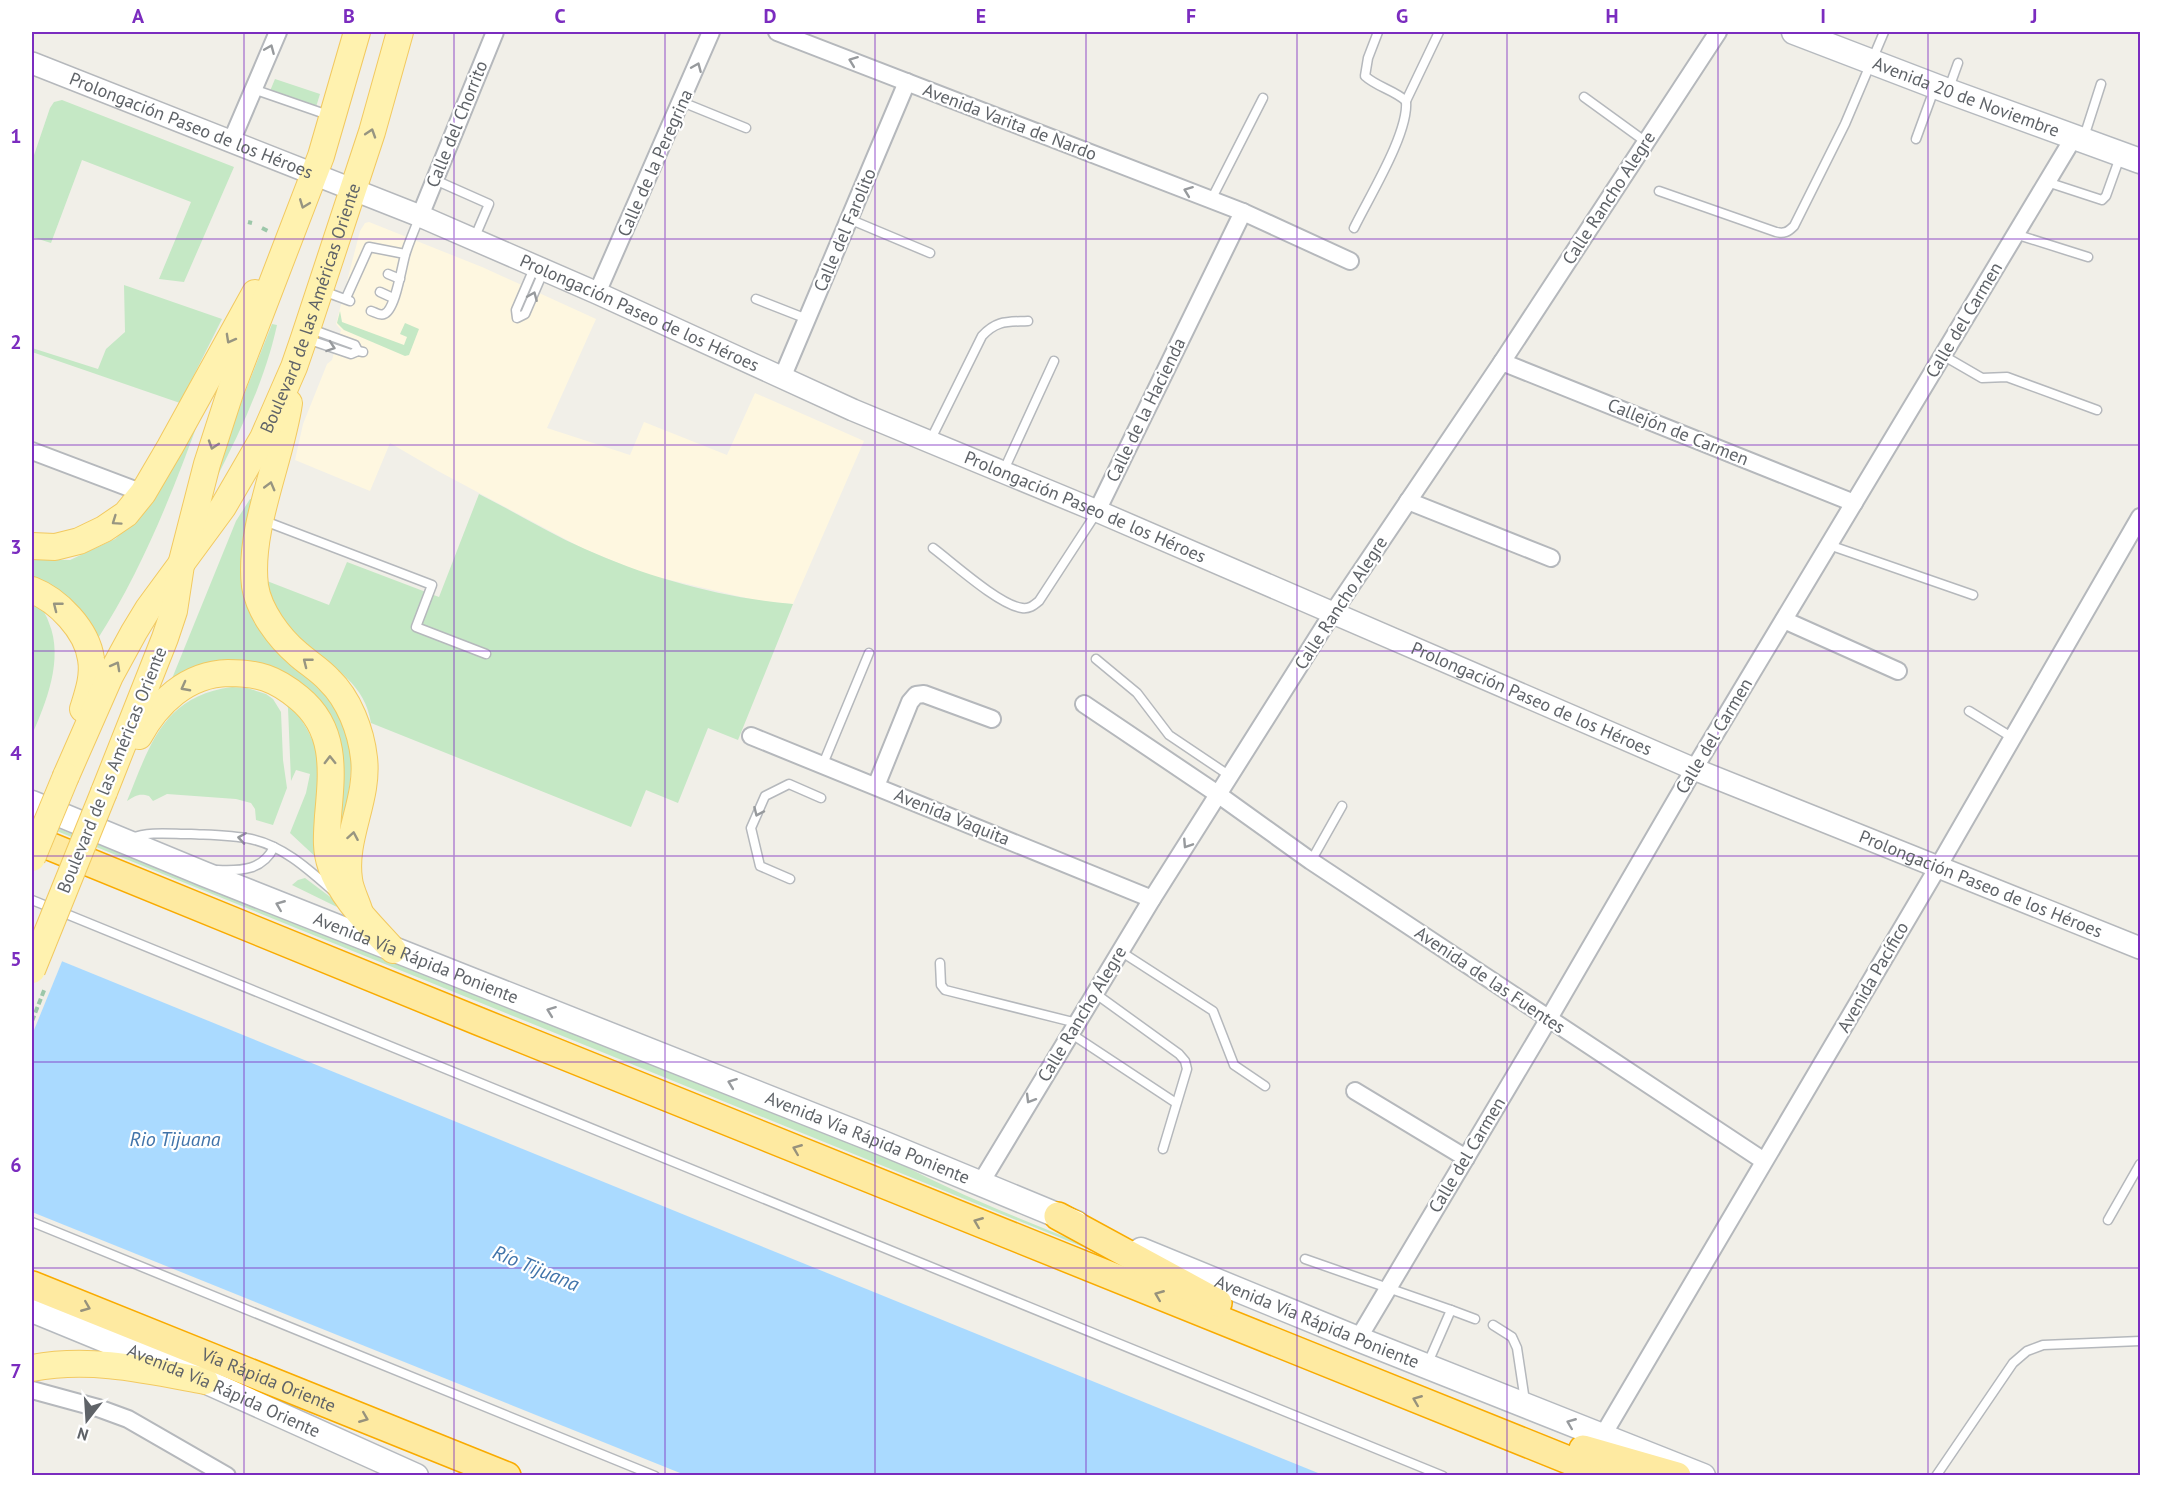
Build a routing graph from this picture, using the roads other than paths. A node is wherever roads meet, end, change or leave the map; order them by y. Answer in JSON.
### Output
{"nodes":[{"id":1,"x":278,"y":32,"type":"edge"},
{"id":2,"x":357,"y":32,"type":"edge"},
{"id":3,"x":400,"y":32,"type":"edge"},
{"id":4,"x":495,"y":32,"type":"edge"},
{"id":5,"x":711,"y":32,"type":"edge"},
{"id":6,"x":777,"y":32,"type":"edge"},
{"id":7,"x":1378,"y":32,"type":"edge"},
{"id":8,"x":1439,"y":32,"type":"edge"},
{"id":9,"x":1718,"y":32,"type":"edge"},
{"id":10,"x":1794,"y":32,"type":"edge"},
{"id":11,"x":1884,"y":32,"type":"edge"},
{"id":12,"x":32,"y":63,"type":"edge"},
{"id":13,"x":1871,"y":63,"type":"junction"},
{"id":14,"x":1958,"y":63,"type":"dead end"},
{"id":15,"x":907,"y":82,"type":"junction"},
{"id":16,"x":2101,"y":84,"type":"dead end"},
{"id":17,"x":253,"y":89,"type":"junction"},
{"id":18,"x":1941,"y":89,"type":"junction"},
{"id":19,"x":1263,"y":98,"type":"dead end"},
{"id":20,"x":1584,"y":98,"type":"dead end"},
{"id":21,"x":1406,"y":101,"type":"junction"},
{"id":22,"x":682,"y":102,"type":"junction"},
{"id":23,"x":334,"y":117,"type":"junction"},
{"id":24,"x":747,"y":128,"type":"dead end"},
{"id":25,"x":2079,"y":138,"type":"junction"},
{"id":26,"x":1916,"y":139,"type":"dead end"},
{"id":27,"x":231,"y":142,"type":"junction"},
{"id":28,"x":1646,"y":142,"type":"junction"},
{"id":29,"x":2131,"y":157,"type":"edge"},
{"id":30,"x":315,"y":174,"type":"junction"},
{"id":31,"x":435,"y":180,"type":"junction"},
{"id":32,"x":2047,"y":182,"type":"junction"},
{"id":33,"x":352,"y":188,"type":"junction"},
{"id":34,"x":1659,"y":191,"type":"dead end"},
{"id":35,"x":1211,"y":200,"type":"junction"},
{"id":36,"x":1243,"y":212,"type":"junction"},
{"id":37,"x":420,"y":216,"type":"junction"},
{"id":38,"x":849,"y":219,"type":"junction"},
{"id":39,"x":1354,"y":228,"type":"dead end"},
{"id":40,"x":280,"y":233,"type":"junction"},
{"id":41,"x":2015,"y":234,"type":"junction"},
{"id":42,"x":473,"y":239,"type":"junction"},
{"id":43,"x":930,"y":253,"type":"dead end"},
{"id":44,"x":405,"y":254,"type":"junction"},
{"id":45,"x":2088,"y":257,"type":"dead end"},
{"id":46,"x":1350,"y":261,"type":"dead end"},
{"id":47,"x":539,"y":267,"type":"junction"},
{"id":48,"x":388,"y":274,"type":"dead end"},
{"id":49,"x":400,"y":279,"type":"junction"},
{"id":50,"x":320,"y":290,"type":"junction"},
{"id":51,"x":380,"y":292,"type":"dead end"},
{"id":52,"x":597,"y":293,"type":"junction"},
{"id":53,"x":393,"y":298,"type":"junction"},
{"id":54,"x":756,"y":299,"type":"dead end"},
{"id":55,"x":371,"y":311,"type":"dead end"},
{"id":56,"x":807,"y":319,"type":"junction"},
{"id":57,"x":1028,"y":321,"type":"dead end"},
{"id":58,"x":306,"y":333,"type":"junction"},
{"id":59,"x":361,"y":352,"type":"dead end"},
{"id":60,"x":1944,"y":356,"type":"junction"},
{"id":61,"x":1054,"y":361,"type":"dead end"},
{"id":62,"x":1502,"y":362,"type":"junction"},
{"id":63,"x":294,"y":367,"type":"junction"},
{"id":64,"x":782,"y":378,"type":"junction"},
{"id":65,"x":2097,"y":410,"type":"dead end"},
{"id":66,"x":930,"y":442,"type":"junction"},
{"id":67,"x":32,"y":451,"type":"edge"},
{"id":68,"x":1002,"y":472,"type":"junction"},
{"id":69,"x":143,"y":493,"type":"junction"},
{"id":70,"x":1408,"y":501,"type":"junction"},
{"id":71,"x":1854,"y":503,"type":"junction"},
{"id":72,"x":1097,"y":511,"type":"junction"},
{"id":73,"x":2140,"y":518,"type":"edge"},
{"id":74,"x":261,"y":520,"type":"junction"},
{"id":75,"x":1829,"y":545,"type":"junction"},
{"id":76,"x":32,"y":546,"type":"edge"},
{"id":77,"x":933,"y":548,"type":"dead end"},
{"id":78,"x":1551,"y":558,"type":"dead end"},
{"id":79,"x":181,"y":565,"type":"junction"},
{"id":80,"x":32,"y":590,"type":"edge"},
{"id":81,"x":1973,"y":595,"type":"dead end"},
{"id":82,"x":1332,"y":614,"type":"junction"},
{"id":83,"x":1784,"y":620,"type":"junction"},
{"id":84,"x":869,"y":653,"type":"dead end"},
{"id":85,"x":486,"y":654,"type":"dead end"},
{"id":86,"x":1096,"y":658,"type":"dead end"},
{"id":87,"x":1898,"y":671,"type":"dead end"},
{"id":88,"x":1084,"y":704,"type":"dead end"},
{"id":89,"x":1969,"y":711,"type":"dead end"},
{"id":90,"x":992,"y":719,"type":"dead end"},
{"id":91,"x":751,"y":736,"type":"dead end"},
{"id":92,"x":2013,"y":738,"type":"junction"},
{"id":93,"x":823,"y":764,"type":"junction"},
{"id":94,"x":1694,"y":769,"type":"junction"},
{"id":95,"x":62,"y":775,"type":"junction"},
{"id":96,"x":1231,"y":776,"type":"junction"},
{"id":97,"x":876,"y":786,"type":"junction"},
{"id":98,"x":107,"y":794,"type":"junction"},
{"id":99,"x":1219,"y":795,"type":"junction"},
{"id":100,"x":821,"y":798,"type":"dead end"},
{"id":101,"x":42,"y":805,"type":"edge"},
{"id":102,"x":1342,"y":806,"type":"dead end"},
{"id":103,"x":32,"y":839,"type":"edge"},
{"id":104,"x":123,"y":841,"type":"junction"},
{"id":105,"x":274,"y":847,"type":"junction"},
{"id":106,"x":32,"y":858,"type":"edge"},
{"id":107,"x":1311,"y":861,"type":"junction"},
{"id":108,"x":1938,"y":867,"type":"junction"},
{"id":109,"x":190,"y":868,"type":"junction"},
{"id":110,"x":790,"y":879,"type":"dead end"},
{"id":111,"x":1152,"y":899,"type":"junction"},
{"id":112,"x":32,"y":900,"type":"edge"},
{"id":113,"x":360,"y":913,"type":"junction"},
{"id":114,"x":2140,"y":948,"type":"edge"},
{"id":115,"x":393,"y":950,"type":"junction"},
{"id":116,"x":1120,"y":951,"type":"junction"},
{"id":117,"x":940,"y":963,"type":"dead end"},
{"id":118,"x":32,"y":970,"type":"edge"},
{"id":119,"x":1096,"y":994,"type":"junction"},
{"id":120,"x":1548,"y":1020,"type":"junction"},
{"id":121,"x":1074,"y":1028,"type":"junction"},
{"id":122,"x":1265,"y":1086,"type":"dead end"},
{"id":123,"x":1355,"y":1091,"type":"dead end"},
{"id":124,"x":1176,"y":1103,"type":"junction"},
{"id":125,"x":1163,"y":1149,"type":"dead end"},
{"id":126,"x":1466,"y":1158,"type":"junction"},
{"id":127,"x":1764,"y":1161,"type":"junction"},
{"id":128,"x":2140,"y":1164,"type":"edge"},
{"id":129,"x":980,"y":1184,"type":"junction"},
{"id":130,"x":1058,"y":1216,"type":"junction"},
{"id":131,"x":2108,"y":1220,"type":"dead end"},
{"id":132,"x":32,"y":1222,"type":"edge"},
{"id":133,"x":1305,"y":1259,"type":"dead end"},
{"id":134,"x":32,"y":1285,"type":"edge"},
{"id":135,"x":1388,"y":1288,"type":"junction"},
{"id":136,"x":32,"y":1310,"type":"edge"},
{"id":137,"x":1451,"y":1310,"type":"junction"},
{"id":138,"x":1475,"y":1319,"type":"dead end"},
{"id":139,"x":1493,"y":1325,"type":"dead end"},
{"id":140,"x":1358,"y":1339,"type":"junction"},
{"id":141,"x":2140,"y":1341,"type":"edge"},
{"id":142,"x":1332,"y":1365,"type":"junction"},
{"id":143,"x":1427,"y":1365,"type":"junction"},
{"id":144,"x":32,"y":1368,"type":"edge"},
{"id":145,"x":205,"y":1381,"type":"junction"},
{"id":146,"x":32,"y":1390,"type":"edge"},
{"id":147,"x":1525,"y":1405,"type":"junction"},
{"id":148,"x":1444,"y":1410,"type":"junction"},
{"id":149,"x":1603,"y":1435,"type":"junction"},
{"id":150,"x":227,"y":1476,"type":"edge"},
{"id":151,"x":416,"y":1476,"type":"edge"},
{"id":152,"x":507,"y":1476,"type":"edge"},
{"id":153,"x":655,"y":1476,"type":"edge"},
{"id":154,"x":1443,"y":1476,"type":"edge"},
{"id":155,"x":1608,"y":1476,"type":"edge"},
{"id":156,"x":1677,"y":1476,"type":"edge"},
{"id":157,"x":1703,"y":1476,"type":"edge"},
{"id":158,"x":1936,"y":1476,"type":"edge"}],
"edges":[{"from":17,"to":1,"type":"street","one_way":true},
{"from":2,"to":23,"type":"main road","name":"Boulevard de las Américas Oriente"},
{"from":33,"to":3,"type":"main road","name":"Boulevard de las Américas Oriente","one_way":true},
{"from":4,"to":31,"type":"street","name":"Calle del Chorrito"},
{"from":22,"to":5,"type":"street","name":"Calle de la Peregrina","one_way":true},
{"from":15,"to":6,"type":"street","name":"Avenida Varita de Nardo","one_way":true},
{"from":7,"to":21,"type":"lane"},
{"from":8,"to":21,"type":"lane"},
{"from":9,"to":28,"type":"street","name":"Calle Rancho Alegre"},
{"from":10,"to":13,"type":"main road","name":"Avenida 20 de Noviembre"},
{"from":11,"to":13,"type":"lane"},
{"from":12,"to":27,"type":"street","name":"Prolongación Paseo de los Héroes"},
{"from":13,"to":18,"type":"main road","name":"Avenida 20 de Noviembre"},
{"from":13,"to":34,"type":"lane"},
{"from":14,"to":18,"type":"lane"},
{"from":35,"to":15,"type":"street","name":"Avenida Varita de Nardo","one_way":true},
{"from":15,"to":38,"type":"street","name":"Calle del Farolito"},
{"from":16,"to":25,"type":"lane"},
{"from":17,"to":23,"type":"lane"},
{"from":17,"to":27,"type":"street"},
{"from":18,"to":25,"type":"main road","name":"Avenida 20 de Noviembre"},
{"from":18,"to":26,"type":"lane"},
{"from":19,"to":35,"type":"lane"},
{"from":20,"to":28,"type":"lane"},
{"from":21,"to":39,"type":"lane"},
{"from":22,"to":24,"type":"lane"},
{"from":22,"to":52,"type":"street","name":"Calle de la Peregrina"},
{"from":23,"to":30,"type":"main road","name":"Boulevard de las Américas Oriente"},
{"from":25,"to":29,"type":"main road","name":"Avenida 20 de Noviembre"},
{"from":25,"to":32,"type":"street","name":"Calle del Carmen"},
{"from":27,"to":30,"type":"street","name":"Prolongación Paseo de los Héroes"},
{"from":28,"to":62,"type":"street","name":"Calle Rancho Alegre"},
{"from":29,"to":32,"type":"lane"},
{"from":30,"to":33,"type":"street","name":"Prolongación Paseo de los Héroes"},
{"from":30,"to":40,"type":"main road","name":"Boulevard de las Américas Oriente","one_way":true},
{"from":31,"to":37,"type":"street","name":"Calle del Chorrito"},
{"from":31,"to":42,"type":"lane"},
{"from":32,"to":41,"type":"street","name":"Calle del Carmen"},
{"from":33,"to":37,"type":"street","name":"Prolongación Paseo de los Héroes"},
{"from":33,"to":50,"type":"main road","name":"Boulevard de las Américas Oriente"},
{"from":35,"to":36,"type":"street","name":"Avenida Varita de Nardo"},
{"from":36,"to":46,"type":"street","name":"Avenida Varita de Nardo"},
{"from":36,"to":72,"type":"street","name":"Calle de la Hacienda"},
{"from":37,"to":42,"type":"street","name":"Prolongación Paseo de los Héroes"},
{"from":37,"to":44,"type":"lane"},
{"from":38,"to":43,"type":"lane"},
{"from":38,"to":56,"type":"street","name":"Calle del Farolito"},
{"from":40,"to":69,"type":"main road","one_way":true},
{"from":40,"to":79,"type":"main road","name":"Boulevard de las Américas Oriente","one_way":true},
{"from":41,"to":45,"type":"lane"},
{"from":41,"to":60,"type":"street","name":"Calle del Carmen"},
{"from":42,"to":47,"type":"street","name":"Prolongación Paseo de los Héroes"},
{"from":44,"to":49,"type":"lane"},
{"from":44,"to":50,"type":"lane"},
{"from":47,"to":47,"type":"lane","one_way":true},
{"from":47,"to":52,"type":"street","name":"Prolongación Paseo de los Héroes"},
{"from":48,"to":49,"type":"lane"},
{"from":49,"to":53,"type":"lane"},
{"from":50,"to":58,"type":"main road","name":"Boulevard de las Américas Oriente"},
{"from":51,"to":53,"type":"lane"},
{"from":52,"to":64,"type":"street","name":"Prolongación Paseo de los Héroes"},
{"from":53,"to":55,"type":"lane"},
{"from":54,"to":56,"type":"lane"},
{"from":56,"to":64,"type":"street","name":"Calle del Farolito"},
{"from":57,"to":66,"type":"lane"},
{"from":58,"to":59,"type":"lane"},
{"from":58,"to":63,"type":"main road","name":"Boulevard de las Américas Oriente"},
{"from":60,"to":65,"type":"lane"},
{"from":60,"to":71,"type":"street","name":"Calle del Carmen"},
{"from":61,"to":68,"type":"lane"},
{"from":62,"to":70,"type":"street","name":"Calle Rancho Alegre"},
{"from":62,"to":71,"type":"street","name":"Callejón de Carmen"},
{"from":74,"to":63,"type":"main road","one_way":true},
{"from":63,"to":79,"type":"main road","name":"Boulevard de las Américas Oriente"},
{"from":64,"to":66,"type":"street","name":"Prolongación Paseo de los Héroes"},
{"from":66,"to":68,"type":"street","name":"Prolongación Paseo de los Héroes"},
{"from":67,"to":69,"type":"street"},
{"from":68,"to":72,"type":"street","name":"Prolongación Paseo de los Héroes"},
{"from":69,"to":76,"type":"main road","one_way":true},
{"from":70,"to":78,"type":"street"},
{"from":70,"to":82,"type":"street","name":"Calle Rancho Alegre"},
{"from":71,"to":75,"type":"street","name":"Calle del Carmen"},
{"from":72,"to":77,"type":"lane","name":"Calle de la Hacienda"},
{"from":72,"to":82,"type":"street","name":"Prolongación Paseo de los Héroes"},
{"from":73,"to":92,"type":"street","name":"Avenida Pacífico"},
{"from":74,"to":85,"type":"lane"},
{"from":113,"to":74,"type":"main road","one_way":true},
{"from":75,"to":81,"type":"lane"},
{"from":75,"to":83,"type":"street","name":"Calle del Carmen"},
{"from":95,"to":79,"type":"main road","name":"Boulevard de las Américas Oriente","one_way":true},
{"from":79,"to":98,"type":"main road","name":"Boulevard de las Américas Oriente"},
{"from":95,"to":80,"type":"main road","one_way":true},
{"from":82,"to":94,"type":"street","name":"Prolongación Paseo de los Héroes"},
{"from":82,"to":96,"type":"street","name":"Calle Rancho Alegre"},
{"from":83,"to":87,"type":"street"},
{"from":83,"to":94,"type":"street","name":"Calle del Carmen"},
{"from":84,"to":93,"type":"lane"},
{"from":86,"to":96,"type":"lane"},
{"from":88,"to":99,"type":"street","name":"Avenida de las Fuentes"},
{"from":89,"to":92,"type":"lane"},
{"from":90,"to":97,"type":"street"},
{"from":91,"to":93,"type":"street","name":"Avenida Vaquita"},
{"from":92,"to":108,"type":"street","name":"Avenida Pacífico"},
{"from":93,"to":97,"type":"street","name":"Avenida Vaquita"},
{"from":94,"to":108,"type":"street","name":"Prolongación Paseo de los Héroes"},
{"from":94,"to":120,"type":"street","name":"Calle del Carmen"},
{"from":95,"to":101,"type":"main road","name":"Boulevard de las Américas Oriente","bridge":true},
{"from":96,"to":99,"type":"street","name":"Calle Rancho Alegre"},
{"from":97,"to":111,"type":"street","name":"Avenida Vaquita"},
{"from":113,"to":98,"type":"main road","one_way":true},
{"from":98,"to":118,"type":"main road","name":"Boulevard de las Américas Oriente","bridge":true},
{"from":99,"to":107,"type":"street","name":"Avenida de las Fuentes"},
{"from":99,"to":111,"type":"street","name":"Calle Rancho Alegre","one_way":true},
{"from":100,"to":110,"type":"lane","one_way":true},
{"from":101,"to":104,"type":"main road","name":"Avenida Vía Rápida Poniente"},
{"from":101,"to":106,"type":"main road","name":"Boulevard de las Américas Oriente","bridge":true},
{"from":102,"to":107,"type":"lane"},
{"from":142,"to":103,"type":"highway","name":"Avenida Vía Rápida Poniente","one_way":true},
{"from":105,"to":104,"type":"lane","one_way":true},
{"from":104,"to":109,"type":"main road","name":"Avenida Vía Rápida Poniente"},
{"from":105,"to":109,"type":"lane"},
{"from":105,"to":113,"type":"lane"},
{"from":107,"to":120,"type":"street","name":"Avenida de las Fuentes"},
{"from":108,"to":114,"type":"street","name":"Prolongación Paseo de los Héroes"},
{"from":108,"to":127,"type":"street","name":"Avenida Pacífico"},
{"from":115,"to":109,"type":"main road","name":"Avenida Vía Rápida Poniente","one_way":true},
{"from":111,"to":116,"type":"street","name":"Calle Rancho Alegre"},
{"from":112,"to":154,"type":"lane"},
{"from":113,"to":115,"type":"main road"},
{"from":129,"to":115,"type":"main road","name":"Avenida Vía Rápida Poniente","one_way":true},
{"from":116,"to":119,"type":"street","name":"Calle Rancho Alegre"},
{"from":116,"to":122,"type":"lane"},
{"from":117,"to":121,"type":"lane"},
{"from":119,"to":121,"type":"street","name":"Calle Rancho Alegre"},
{"from":119,"to":124,"type":"lane"},
{"from":120,"to":126,"type":"street","name":"Calle del Carmen"},
{"from":120,"to":127,"type":"street","name":"Avenida de las Fuentes"},
{"from":121,"to":124,"type":"lane"},
{"from":121,"to":129,"type":"street","name":"Calle Rancho Alegre","one_way":true},
{"from":123,"to":126,"type":"street"},
{"from":124,"to":125,"type":"lane"},
{"from":126,"to":135,"type":"street","name":"Calle del Carmen"},
{"from":127,"to":149,"type":"street","name":"Avenida Pacífico"},
{"from":128,"to":131,"type":"lane"},
{"from":129,"to":130,"type":"main road","name":"Avenida Vía Rápida Poniente"},
{"from":130,"to":140,"type":"main road","name":"Avenida Vía Rápida Poniente"},
{"from":130,"to":142,"type":"highway"},
{"from":132,"to":153,"type":"lane"},
{"from":133,"to":135,"type":"lane"},
{"from":134,"to":152,"type":"highway","name":"Vía Rápida Oriente","one_way":true},
{"from":135,"to":137,"type":"lane"},
{"from":135,"to":140,"type":"street","name":"Calle del Carmen"},
{"from":136,"to":145,"type":"main road","name":"Avenida Vía Rápida Oriente"},
{"from":137,"to":138,"type":"lane"},
{"from":137,"to":143,"type":"lane"},
{"from":139,"to":147,"type":"lane"},
{"from":140,"to":143,"type":"main road","name":"Avenida Vía Rápida Poniente"},
{"from":141,"to":158,"type":"lane"},
{"from":148,"to":142,"type":"highway","name":"Avenida Vía Rápida Poniente","one_way":true},
{"from":143,"to":147,"type":"main road","name":"Avenida Vía Rápida Poniente"},
{"from":144,"to":145,"type":"main road"},
{"from":145,"to":151,"type":"main road","name":"Avenida Vía Rápida Oriente"},
{"from":146,"to":150,"type":"street"},
{"from":149,"to":147,"type":"main road","name":"Avenida Vía Rápida Poniente","one_way":true},
{"from":148,"to":155,"type":"highway","name":"Avenida Vía Rápida Poniente"},
{"from":148,"to":156,"type":"highway"},
{"from":149,"to":157,"type":"main road","name":"Avenida Vía Rápida Poniente"}]}
